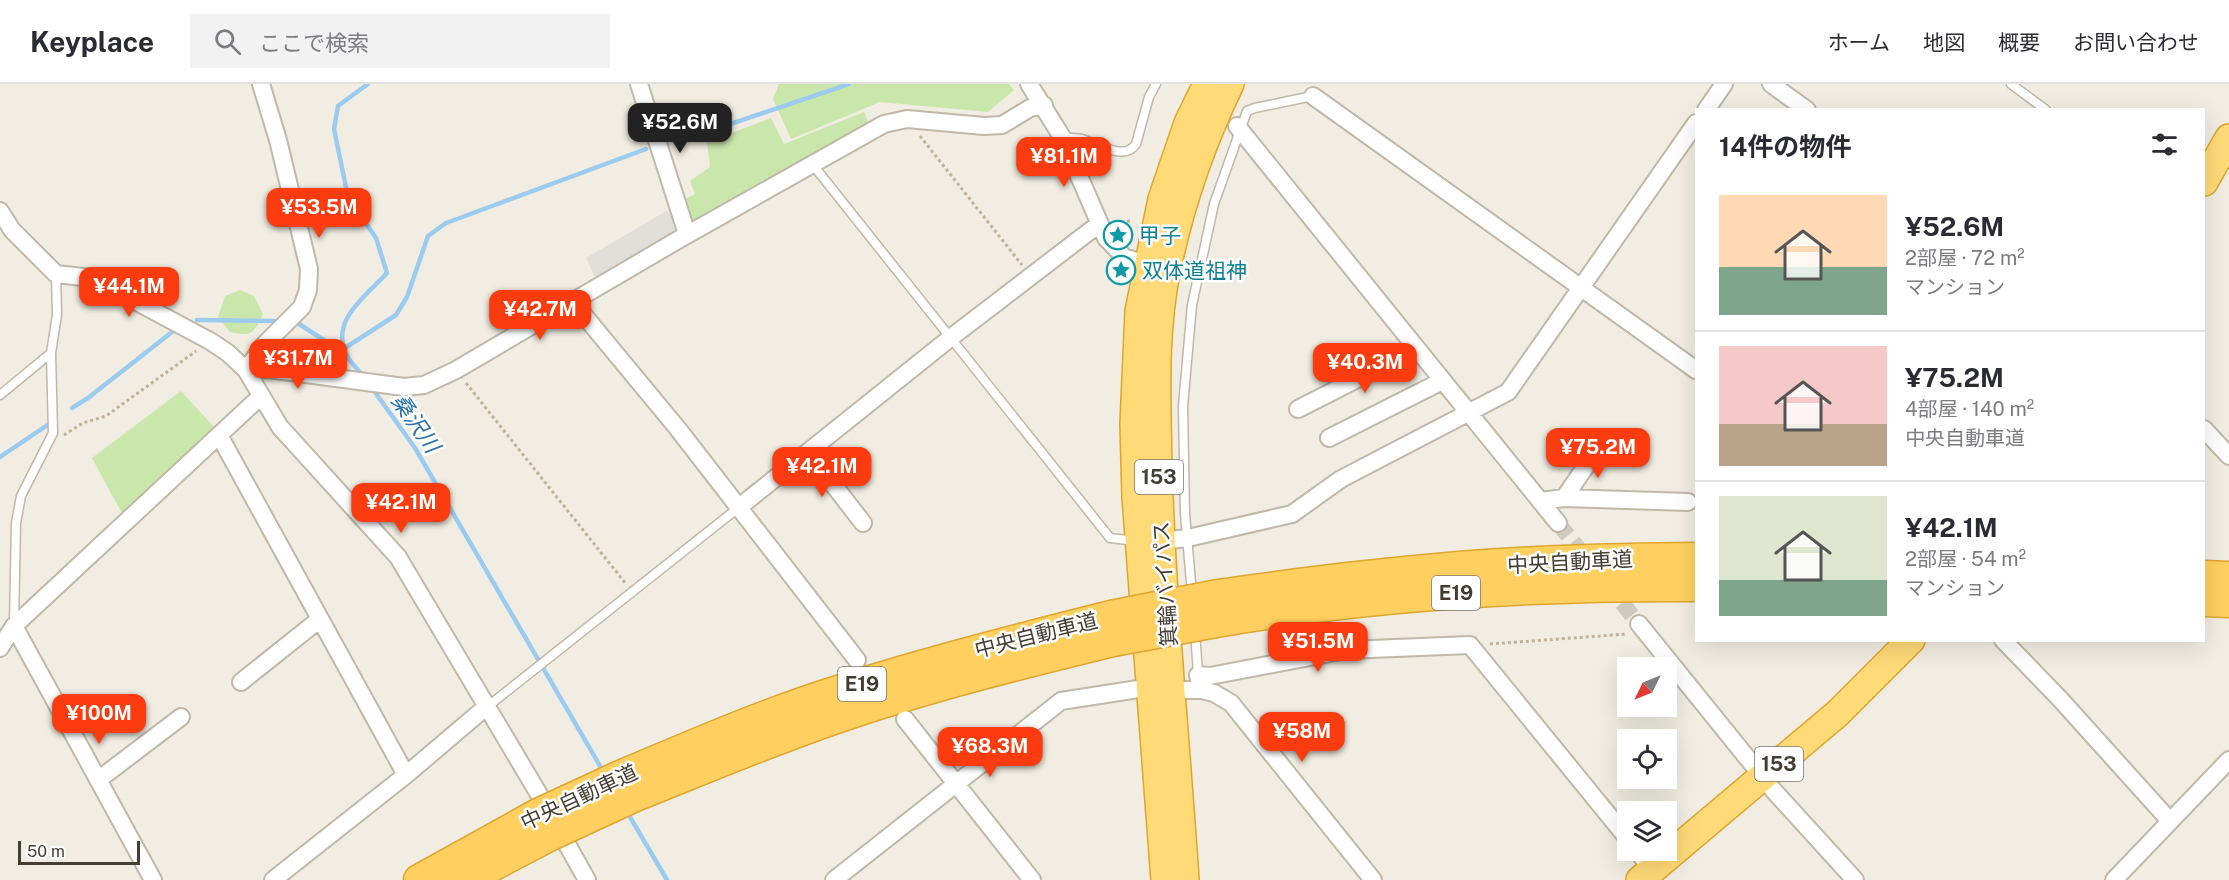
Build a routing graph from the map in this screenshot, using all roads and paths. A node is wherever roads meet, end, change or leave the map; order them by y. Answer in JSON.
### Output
{"nodes":[{"id":1,"x":261,"y":84,"type":"edge"},
{"id":2,"x":639,"y":84,"type":"edge"},
{"id":3,"x":1029,"y":84,"type":"edge"},
{"id":4,"x":1156,"y":84,"type":"edge"},
{"id":5,"x":1207,"y":84,"type":"edge"},
{"id":6,"x":1230,"y":84,"type":"edge"},
{"id":7,"x":1724,"y":84,"type":"edge"},
{"id":8,"x":1771,"y":84,"type":"edge"},
{"id":9,"x":2011,"y":84,"type":"edge"},
{"id":10,"x":1313,"y":96,"type":"joint"},
{"id":11,"x":1044,"y":105,"type":"junction"},
{"id":12,"x":1707,"y":108,"type":"edge"},
{"id":13,"x":1804,"y":108,"type":"edge"},
{"id":14,"x":2043,"y":108,"type":"edge"},
{"id":15,"x":907,"y":119,"type":"junction"},
{"id":16,"x":1695,"y":124,"type":"edge"},
{"id":17,"x":1239,"y":128,"type":"junction"},
{"id":18,"x":1062,"y":137,"type":"junction"},
{"id":19,"x":2229,"y":138,"type":"edge"},
{"id":20,"x":813,"y":165,"type":"junction"},
{"id":21,"x":2205,"y":180,"type":"edge"},
{"id":22,"x":0,"y":211,"type":"edge"},
{"id":23,"x":1099,"y":225,"type":"junction"},
{"id":24,"x":687,"y":234,"type":"junction"},
{"id":25,"x":1149,"y":265,"type":"junction"},
{"id":26,"x":56,"y":274,"type":"junction"},
{"id":27,"x":1031,"y":276,"type":"junction"},
{"id":28,"x":1581,"y":286,"type":"junction"},
{"id":29,"x":573,"y":302,"type":"junction"},
{"id":30,"x":949,"y":339,"type":"junction"},
{"id":31,"x":210,"y":341,"type":"junction"},
{"id":32,"x":1416,"y":349,"type":"junction"},
{"id":33,"x":51,"y":353,"type":"junction"},
{"id":34,"x":1695,"y":369,"type":"edge"},
{"id":35,"x":246,"y":370,"type":"junction"},
{"id":36,"x":456,"y":370,"type":"junction"},
{"id":37,"x":1442,"y":381,"type":"junction"},
{"id":38,"x":0,"y":395,"type":"edge"},
{"id":39,"x":261,"y":396,"type":"junction"},
{"id":40,"x":1298,"y":409,"type":"dead end"},
{"id":41,"x":1468,"y":413,"type":"junction"},
{"id":42,"x":2205,"y":430,"type":"edge"},
{"id":43,"x":219,"y":435,"type":"junction"},
{"id":44,"x":1329,"y":438,"type":"dead end"},
{"id":45,"x":1604,"y":440,"type":"dead end"},
{"id":46,"x":47,"y":444,"type":"junction"},
{"id":47,"x":808,"y":452,"type":"junction"},
{"id":48,"x":2229,"y":456,"type":"edge"},
{"id":49,"x":1564,"y":498,"type":"junction"},
{"id":50,"x":1540,"y":501,"type":"junction"},
{"id":51,"x":1688,"y":502,"type":"dead end"},
{"id":52,"x":738,"y":508,"type":"junction"},
{"id":53,"x":864,"y":523,"type":"dead end"},
{"id":54,"x":1558,"y":523,"type":"tunnel mouth"},
{"id":55,"x":1188,"y":538,"type":"junction"},
{"id":56,"x":1150,"y":541,"type":"junction"},
{"id":57,"x":1695,"y":558,"type":"edge"},
{"id":58,"x":2205,"y":576,"type":"edge"},
{"id":59,"x":2229,"y":578,"type":"edge"},
{"id":60,"x":1695,"y":586,"type":"edge"},
{"id":61,"x":633,"y":592,"type":"junction"},
{"id":62,"x":2205,"y":601,"type":"edge"},
{"id":63,"x":2229,"y":602,"type":"edge"},
{"id":64,"x":1205,"y":610,"type":"junction"},
{"id":65,"x":320,"y":619,"type":"junction"},
{"id":66,"x":14,"y":626,"type":"junction"},
{"id":67,"x":1642,"y":628,"type":"joint"},
{"id":68,"x":1909,"y":642,"type":"edge"},
{"id":69,"x":2005,"y":642,"type":"edge"},
{"id":70,"x":1470,"y":645,"type":"junction"},
{"id":71,"x":0,"y":648,"type":"edge"},
{"id":72,"x":857,"y":660,"type":"dead end"},
{"id":73,"x":241,"y":682,"type":"dead end"},
{"id":74,"x":1199,"y":683,"type":"junction"},
{"id":75,"x":1162,"y":689,"type":"junction"},
{"id":76,"x":486,"y":708,"type":"junction"},
{"id":77,"x":181,"y":717,"type":"dead end"},
{"id":78,"x":905,"y":719,"type":"dead end"},
{"id":79,"x":2229,"y":760,"type":"edge"},
{"id":80,"x":406,"y":775,"type":"junction"},
{"id":81,"x":1764,"y":777,"type":"junction"},
{"id":82,"x":98,"y":780,"type":"junction"},
{"id":83,"x":955,"y":784,"type":"junction"},
{"id":84,"x":2170,"y":821,"type":"junction"},
{"id":85,"x":545,"y":825,"type":"junction"},
{"id":86,"x":1617,"y":825,"type":"edge"},
{"id":87,"x":1643,"y":867,"type":"edge"},
{"id":88,"x":153,"y":880,"type":"edge"},
{"id":89,"x":273,"y":880,"type":"edge"},
{"id":90,"x":419,"y":880,"type":"edge"},
{"id":91,"x":465,"y":880,"type":"edge"},
{"id":92,"x":587,"y":880,"type":"edge"},
{"id":93,"x":834,"y":880,"type":"edge"},
{"id":94,"x":1032,"y":880,"type":"edge"},
{"id":95,"x":1165,"y":880,"type":"edge"},
{"id":96,"x":1185,"y":880,"type":"edge"},
{"id":97,"x":1373,"y":880,"type":"edge"},
{"id":98,"x":1855,"y":880,"type":"edge"},
{"id":99,"x":2114,"y":880,"type":"edge"}],
"edges":[{"from":1,"to":35,"type":"street"},
{"from":2,"to":24,"type":"street"},
{"from":3,"to":11,"type":"street"},
{"from":4,"to":18,"type":"lane"},
{"from":5,"to":25,"type":"highway","name":"箕輪バイパス","number":"153"},
{"from":6,"to":56,"type":"highway","name":"箕輪バイパス","number":"153"},
{"from":7,"to":12,"type":"street"},
{"from":8,"to":13,"type":"street"},
{"from":9,"to":14,"type":"lane"},
{"from":10,"to":17,"type":"lane"},
{"from":10,"to":28,"type":"street"},
{"from":11,"to":15,"type":"street"},
{"from":11,"to":18,"type":"street"},
{"from":15,"to":20,"type":"street"},
{"from":15,"to":27,"type":"path"},
{"from":16,"to":28,"type":"street"},
{"from":17,"to":32,"type":"street"},
{"from":17,"to":55,"type":"lane"},
{"from":18,"to":23,"type":"street"},
{"from":19,"to":21,"type":"highway"},
{"from":20,"to":24,"type":"street"},
{"from":20,"to":30,"type":"lane"},
{"from":22,"to":26,"type":"street"},
{"from":23,"to":25,"type":"street"},
{"from":23,"to":27,"type":"street"},
{"from":24,"to":29,"type":"street"},
{"from":25,"to":56,"type":"highway","name":"箕輪バイパス","number":"153"},
{"from":26,"to":31,"type":"street"},
{"from":26,"to":33,"type":"lane"},
{"from":27,"to":30,"type":"street"},
{"from":28,"to":34,"type":"street"},
{"from":28,"to":41,"type":"street"},
{"from":29,"to":36,"type":"street"},
{"from":29,"to":52,"type":"street"},
{"from":30,"to":47,"type":"street"},
{"from":30,"to":56,"type":"lane"},
{"from":31,"to":35,"type":"street"},
{"from":31,"to":46,"type":"path"},
{"from":32,"to":37,"type":"street"},
{"from":32,"to":40,"type":"street"},
{"from":33,"to":38,"type":"lane"},
{"from":33,"to":46,"type":"lane"},
{"from":35,"to":36,"type":"street"},
{"from":35,"to":39,"type":"street"},
{"from":36,"to":61,"type":"path"},
{"from":37,"to":41,"type":"street"},
{"from":37,"to":44,"type":"street"},
{"from":39,"to":43,"type":"street"},
{"from":39,"to":76,"type":"street"},
{"from":41,"to":50,"type":"street"},
{"from":41,"to":55,"type":"street"},
{"from":42,"to":48,"type":"street"},
{"from":43,"to":65,"type":"street"},
{"from":43,"to":66,"type":"street"},
{"from":45,"to":49,"type":"street"},
{"from":46,"to":66,"type":"lane"},
{"from":47,"to":52,"type":"street"},
{"from":47,"to":53,"type":"street"},
{"from":49,"to":50,"type":"street"},
{"from":49,"to":51,"type":"street"},
{"from":50,"to":54,"type":"street"},
{"from":52,"to":61,"type":"lane"},
{"from":52,"to":72,"type":"street"},
{"from":55,"to":56,"type":"street"},
{"from":55,"to":64,"type":"lane"},
{"from":56,"to":75,"type":"highway","name":"箕輪バイパス","number":"153"},
{"from":57,"to":64,"type":"highway","name":"中央自動車道","number":"E19"},
{"from":58,"to":59,"type":"highway"},
{"from":60,"to":64,"type":"highway","name":"中央自動車道","number":"E19"},
{"from":61,"to":76,"type":"lane"},
{"from":62,"to":63,"type":"highway"},
{"from":64,"to":74,"type":"lane"},
{"from":64,"to":85,"type":"highway","name":"中央自動車道","number":"E19","bridge":true},
{"from":65,"to":73,"type":"street"},
{"from":65,"to":80,"type":"street"},
{"from":66,"to":71,"type":"street"},
{"from":66,"to":82,"type":"street"},
{"from":67,"to":70,"type":"path"},
{"from":67,"to":81,"type":"street"},
{"from":68,"to":81,"type":"highway","number":"153"},
{"from":69,"to":84,"type":"street"},
{"from":70,"to":74,"type":"street"},
{"from":70,"to":86,"type":"street"},
{"from":74,"to":75,"type":"street"},
{"from":74,"to":97,"type":"street"},
{"from":75,"to":83,"type":"street"},
{"from":75,"to":95,"type":"highway","name":"箕輪バイパス","number":"153"},
{"from":75,"to":96,"type":"highway","name":"箕輪バイパス","number":"153"},
{"from":76,"to":80,"type":"street"},
{"from":76,"to":92,"type":"street"},
{"from":77,"to":82,"type":"street"},
{"from":78,"to":83,"type":"street"},
{"from":79,"to":84,"type":"street"},
{"from":80,"to":89,"type":"street"},
{"from":81,"to":87,"type":"highway","number":"153"},
{"from":81,"to":98,"type":"street"},
{"from":82,"to":88,"type":"street"},
{"from":83,"to":93,"type":"street"},
{"from":83,"to":94,"type":"street"},
{"from":84,"to":99,"type":"street"},
{"from":85,"to":90,"type":"highway","name":"中央自動車道","number":"E19"},
{"from":85,"to":91,"type":"highway","name":"中央自動車道","number":"E19"}]}
